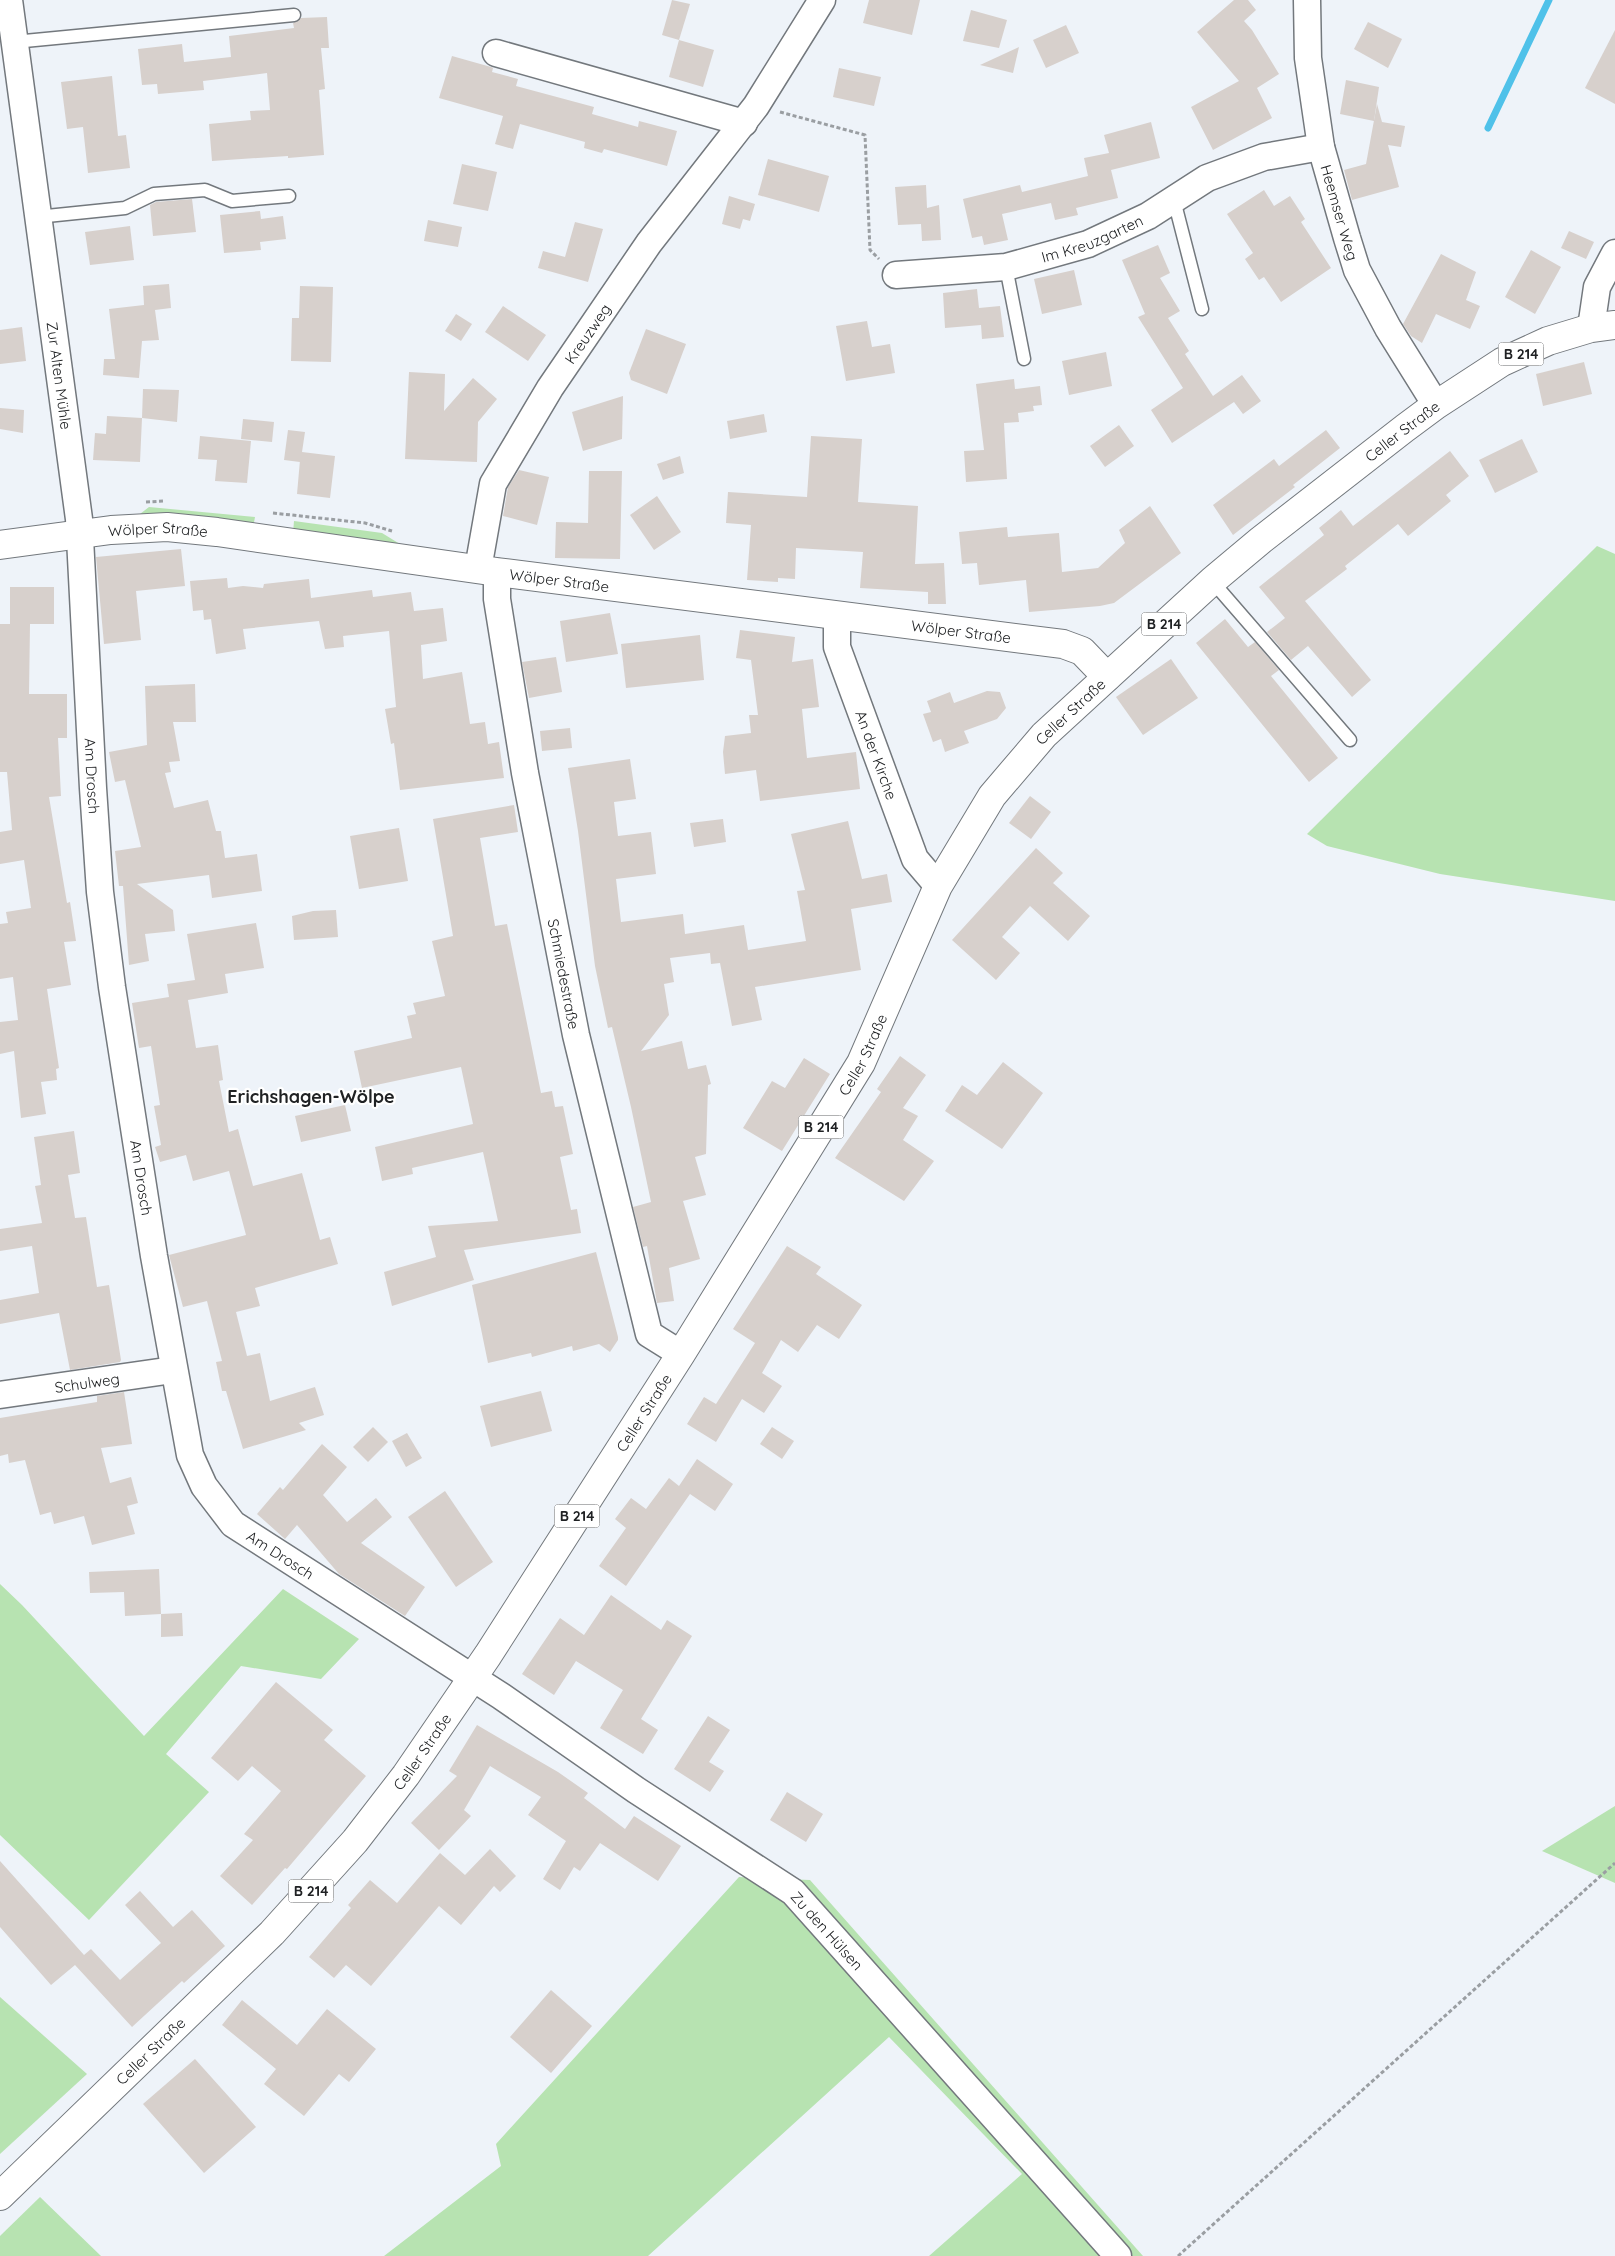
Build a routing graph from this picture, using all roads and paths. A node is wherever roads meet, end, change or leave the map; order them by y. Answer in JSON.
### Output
{"nodes":[{"id":1,"x":9,"y":0,"type":"edge"},
{"id":2,"x":822,"y":0,"type":"edge"},
{"id":3,"x":1307,"y":0,"type":"edge"},
{"id":4,"x":294,"y":16,"type":"dead end"},
{"id":5,"x":14,"y":42,"type":"junction"},
{"id":6,"x":496,"y":53,"type":"dead end"},
{"id":7,"x":750,"y":114,"type":"junction"},
{"id":8,"x":1320,"y":147,"type":"junction"},
{"id":9,"x":289,"y":196,"type":"dead end"},
{"id":10,"x":1174,"y":200,"type":"junction"},
{"id":11,"x":37,"y":217,"type":"junction"},
{"id":12,"x":1615,"y":253,"type":"edge"},
{"id":13,"x":1006,"y":268,"type":"junction"},
{"id":14,"x":896,"y":275,"type":"joint"},
{"id":15,"x":1202,"y":309,"type":"dead end"},
{"id":16,"x":1603,"y":327,"type":"edge"},
{"id":17,"x":1024,"y":359,"type":"dead end"},
{"id":18,"x":1436,"y":405,"type":"junction"},
{"id":19,"x":80,"y":535,"type":"junction"},
{"id":20,"x":0,"y":545,"type":"edge"},
{"id":21,"x":488,"y":570,"type":"junction"},
{"id":22,"x":1212,"y":581,"type":"junction"},
{"id":23,"x":837,"y":616,"type":"junction"},
{"id":24,"x":1107,"y":677,"type":"junction"},
{"id":25,"x":1350,"y":740,"type":"dead end"},
{"id":26,"x":938,"y":886,"type":"junction"},
{"id":27,"x":681,"y":1354,"type":"junction"},
{"id":28,"x":173,"y":1370,"type":"junction"},
{"id":29,"x":0,"y":1395,"type":"edge"},
{"id":30,"x":472,"y":1678,"type":"junction"},
{"id":31,"x":1615,"y":1863,"type":"edge"},
{"id":32,"x":0,"y":2196,"type":"edge"},
{"id":33,"x":1118,"y":2256,"type":"edge"},
{"id":34,"x":1178,"y":2256,"type":"edge"}],
"edges":[{"from":1,"to":5,"type":"street","name":"Zur Alten Mühle"},
{"from":2,"to":7,"type":"street","name":"Kreuzweg"},
{"from":3,"to":8,"type":"street","name":"Heemser Weg"},
{"from":4,"to":5,"type":"lane"},
{"from":5,"to":11,"type":"street","name":"Zur Alten Mühle"},
{"from":6,"to":7,"type":"street"},
{"from":7,"to":14,"type":"path"},
{"from":7,"to":21,"type":"street","name":"Kreuzweg"},
{"from":8,"to":10,"type":"street","name":"Im Kreuzgarten"},
{"from":8,"to":18,"type":"street","name":"Heemser Weg"},
{"from":9,"to":11,"type":"lane"},
{"from":10,"to":13,"type":"street","name":"Im Kreuzgarten"},
{"from":10,"to":15,"type":"lane"},
{"from":11,"to":19,"type":"street","name":"Zur Alten Mühle"},
{"from":12,"to":16,"type":"street"},
{"from":13,"to":14,"type":"street","name":"Im Kreuzgarten"},
{"from":13,"to":17,"type":"lane"},
{"from":16,"to":18,"type":"main road","name":"Celler Straße","number":"B 214"},
{"from":18,"to":22,"type":"main road","name":"Celler Straße","number":"B 214"},
{"from":19,"to":20,"type":"main road","name":"Wölper Straße"},
{"from":19,"to":21,"type":"main road","name":"Wölper Straße"},
{"from":19,"to":28,"type":"street","name":"Am Drosch"},
{"from":21,"to":23,"type":"main road","name":"Wölper Straße"},
{"from":21,"to":27,"type":"street","name":"Schmiedestraße"},
{"from":22,"to":24,"type":"main road","name":"Celler Straße","number":"B 214"},
{"from":22,"to":25,"type":"lane"},
{"from":23,"to":24,"type":"main road","name":"Wölper Straße"},
{"from":23,"to":26,"type":"street","name":"An der Kirche"},
{"from":24,"to":26,"type":"main road","name":"Celler Straße","number":"B 214"},
{"from":26,"to":27,"type":"main road","name":"Celler Straße","number":"B 214"},
{"from":27,"to":30,"type":"main road","name":"Celler Straße","number":"B 214"},
{"from":28,"to":29,"type":"street","name":"Schulweg"},
{"from":28,"to":30,"type":"street","name":"Am Drosch"},
{"from":30,"to":32,"type":"main road","name":"Celler Straße","number":"B 214"},
{"from":30,"to":33,"type":"street","name":"Zu den Hülsen"},
{"from":31,"to":34,"type":"path"}]}
